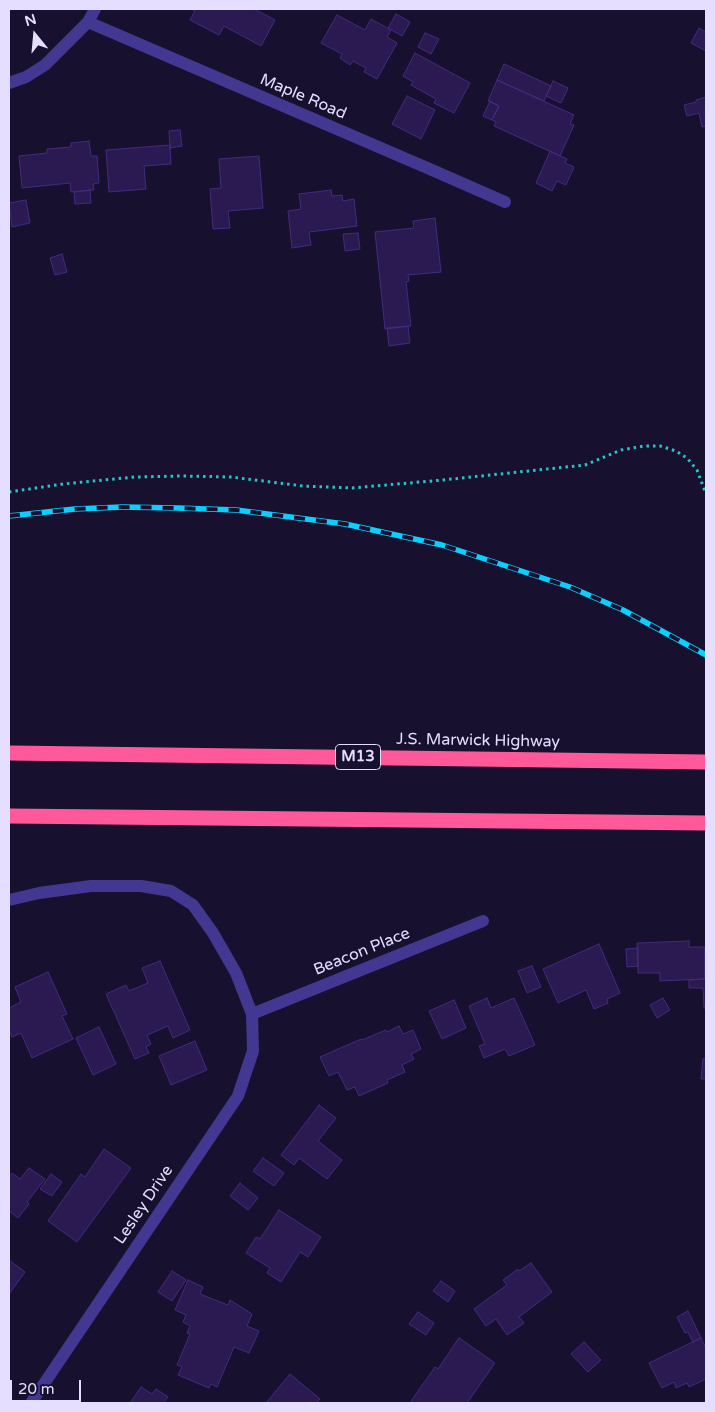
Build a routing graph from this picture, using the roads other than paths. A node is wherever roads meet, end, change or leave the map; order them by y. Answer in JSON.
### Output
{"nodes":[{"id":1,"x":95,"y":9,"type":"edge"},
{"id":2,"x":88,"y":22,"type":"junction"},
{"id":3,"x":9,"y":83,"type":"edge"},
{"id":4,"x":504,"y":202,"type":"dead end"},
{"id":5,"x":9,"y":753,"type":"edge"},
{"id":6,"x":706,"y":762,"type":"edge"},
{"id":7,"x":9,"y":816,"type":"edge"},
{"id":8,"x":706,"y":823,"type":"edge"},
{"id":9,"x":9,"y":900,"type":"edge"},
{"id":10,"x":483,"y":921,"type":"dead end"},
{"id":11,"x":252,"y":1014,"type":"junction"},
{"id":12,"x":31,"y":1403,"type":"edge"}],
"edges":[{"from":1,"to":2,"type":"street"},
{"from":2,"to":3,"type":"street"},
{"from":2,"to":4,"type":"street","name":"Maple Road"},
{"from":5,"to":6,"type":"highway","name":"J.S. Marwick Highway","number":"M13"},
{"from":7,"to":8,"type":"highway"},
{"from":9,"to":11,"type":"street","name":"Lesley Drive"},
{"from":10,"to":11,"type":"street","name":"Beacon Place"},
{"from":11,"to":12,"type":"street","name":"Lesley Drive"}]}
